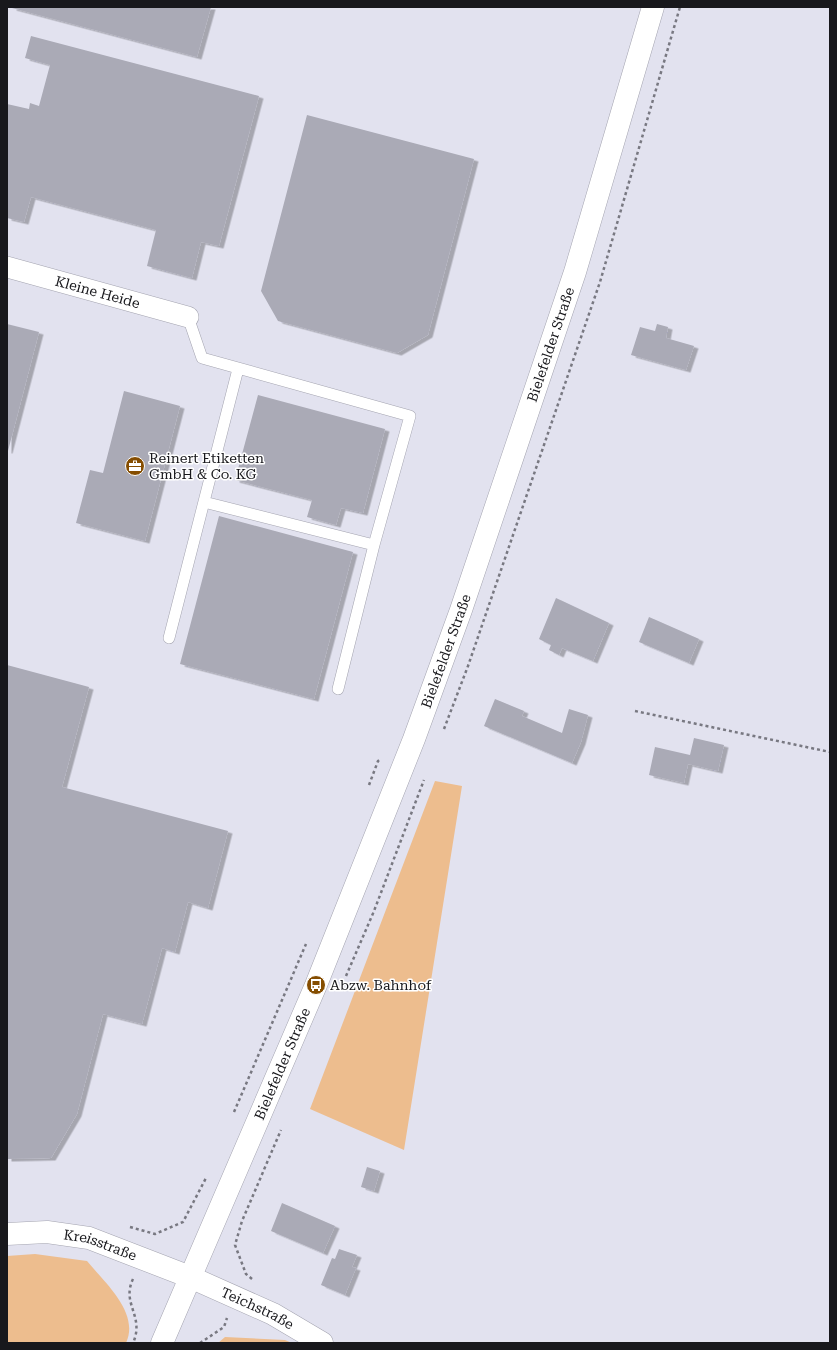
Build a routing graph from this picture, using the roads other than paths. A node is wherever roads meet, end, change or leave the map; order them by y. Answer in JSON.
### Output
{"nodes":[{"id":1,"x":653,"y":7,"type":"edge"},
{"id":2,"x":7,"y":267,"type":"edge"},
{"id":3,"x":188,"y":317,"type":"joint"},
{"id":4,"x":238,"y":369,"type":"junction"},
{"id":5,"x":204,"y":502,"type":"junction"},
{"id":6,"x":374,"y":545,"type":"junction"},
{"id":7,"x":169,"y":638,"type":"dead end"},
{"id":8,"x":338,"y":689,"type":"dead end"},
{"id":9,"x":7,"y":1234,"type":"edge"},
{"id":10,"x":190,"y":1277,"type":"junction"},
{"id":11,"x":162,"y":1343,"type":"edge"},
{"id":12,"x":322,"y":1343,"type":"edge"}],
"edges":[{"from":1,"to":10,"type":"street","name":"Bielefelder Straße"},
{"from":2,"to":3,"type":"street","name":"Kleine Heide"},
{"from":3,"to":4,"type":"lane"},
{"from":4,"to":5,"type":"lane"},
{"from":4,"to":6,"type":"lane"},
{"from":5,"to":6,"type":"lane"},
{"from":5,"to":7,"type":"lane"},
{"from":6,"to":8,"type":"lane"},
{"from":9,"to":10,"type":"street","name":"Kreisstraße"},
{"from":10,"to":11,"type":"street","name":"Bielefelder Straße"},
{"from":10,"to":12,"type":"street","name":"Teichstraße"}]}
